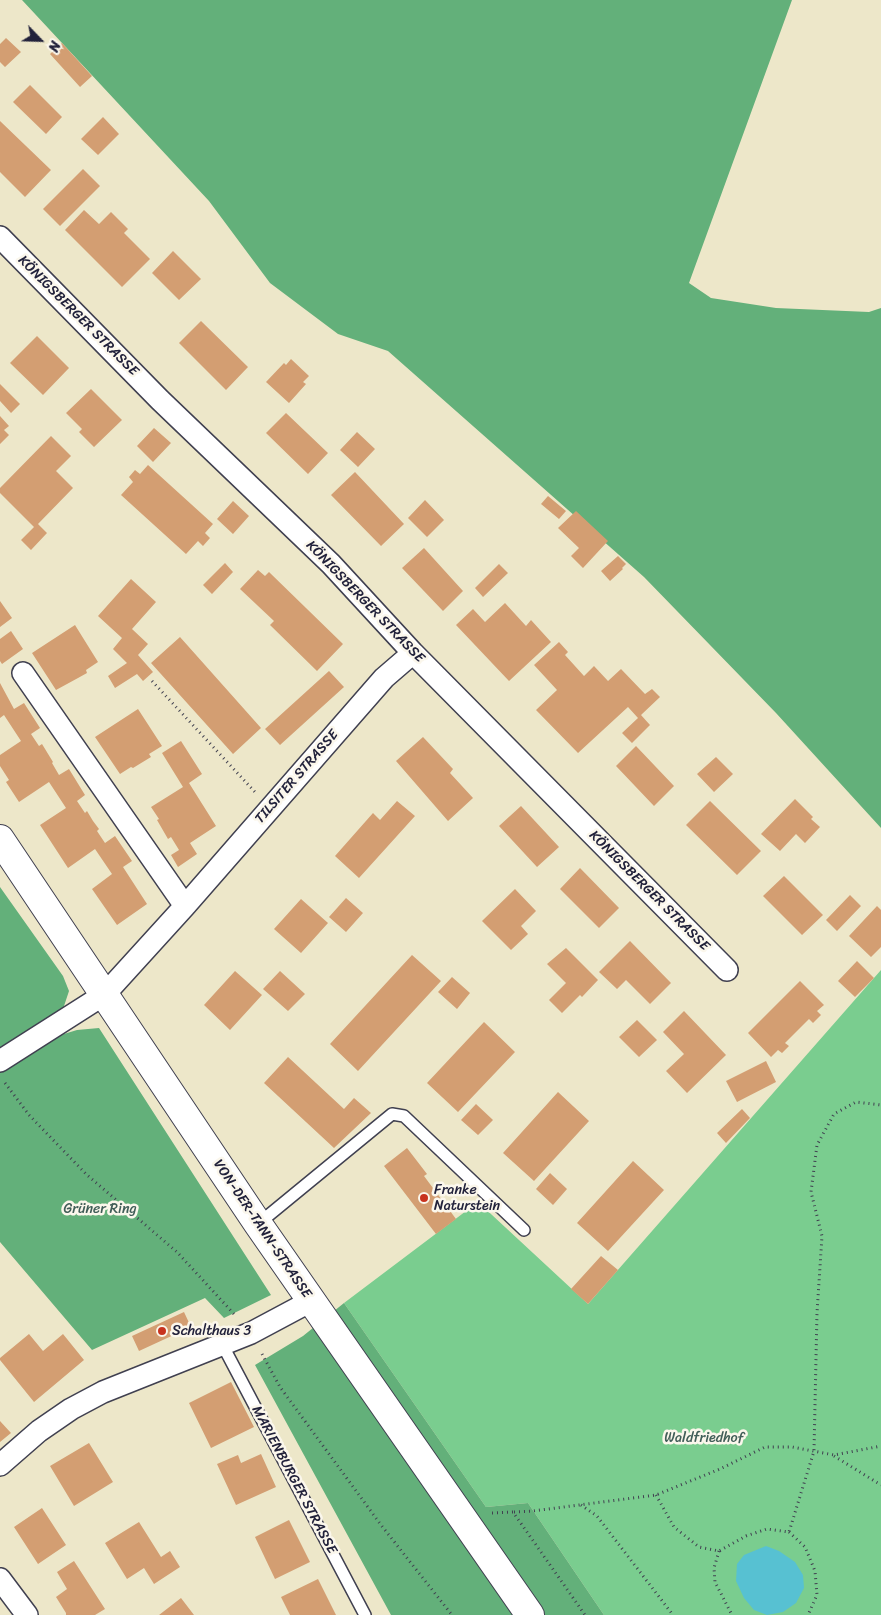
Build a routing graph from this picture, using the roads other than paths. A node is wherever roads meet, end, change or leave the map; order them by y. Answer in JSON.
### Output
{"nodes":[{"id":1,"x":0,"y":237,"type":"edge"},
{"id":2,"x":413,"y":653,"type":"junction"},
{"id":3,"x":24,"y":673,"type":"dead end"},
{"id":4,"x":0,"y":839,"type":"edge"},
{"id":5,"x":186,"y":906,"type":"junction"},
{"id":6,"x":727,"y":970,"type":"dead end"},
{"id":7,"x":105,"y":994,"type":"junction"},
{"id":8,"x":0,"y":1061,"type":"edge"},
{"id":9,"x":258,"y":1224,"type":"junction"},
{"id":10,"x":524,"y":1230,"type":"dead end"},
{"id":11,"x":311,"y":1301,"type":"junction"},
{"id":12,"x":222,"y":1344,"type":"junction"},
{"id":13,"x":0,"y":1465,"type":"edge"},
{"id":14,"x":0,"y":1579,"type":"edge"},
{"id":15,"x":27,"y":1615,"type":"edge"},
{"id":16,"x":365,"y":1615,"type":"edge"},
{"id":17,"x":530,"y":1615,"type":"edge"}],
"edges":[{"from":1,"to":2,"type":"street","name":"KÖNIGSBERGER STRASSE"},
{"from":2,"to":5,"type":"street","name":"TILSITER STRASSE"},
{"from":2,"to":6,"type":"street","name":"KÖNIGSBERGER STRASSE"},
{"from":3,"to":5,"type":"street"},
{"from":4,"to":7,"type":"street","name":"VON-DER-TANN-STRASSE"},
{"from":5,"to":7,"type":"street","name":"TILSITER STRASSE"},
{"from":7,"to":8,"type":"street","name":"TILSITER STRASSE"},
{"from":7,"to":9,"type":"street","name":"VON-DER-TANN-STRASSE"},
{"from":9,"to":10,"type":"lane"},
{"from":9,"to":11,"type":"street","name":"VON-DER-TANN-STRASSE"},
{"from":11,"to":12,"type":"street"},
{"from":11,"to":17,"type":"street","name":"VON-DER-TANN-STRASSE"},
{"from":12,"to":13,"type":"street"},
{"from":12,"to":16,"type":"lane","name":"MARIENBURGER STRASSE"},
{"from":14,"to":15,"type":"street"}]}
